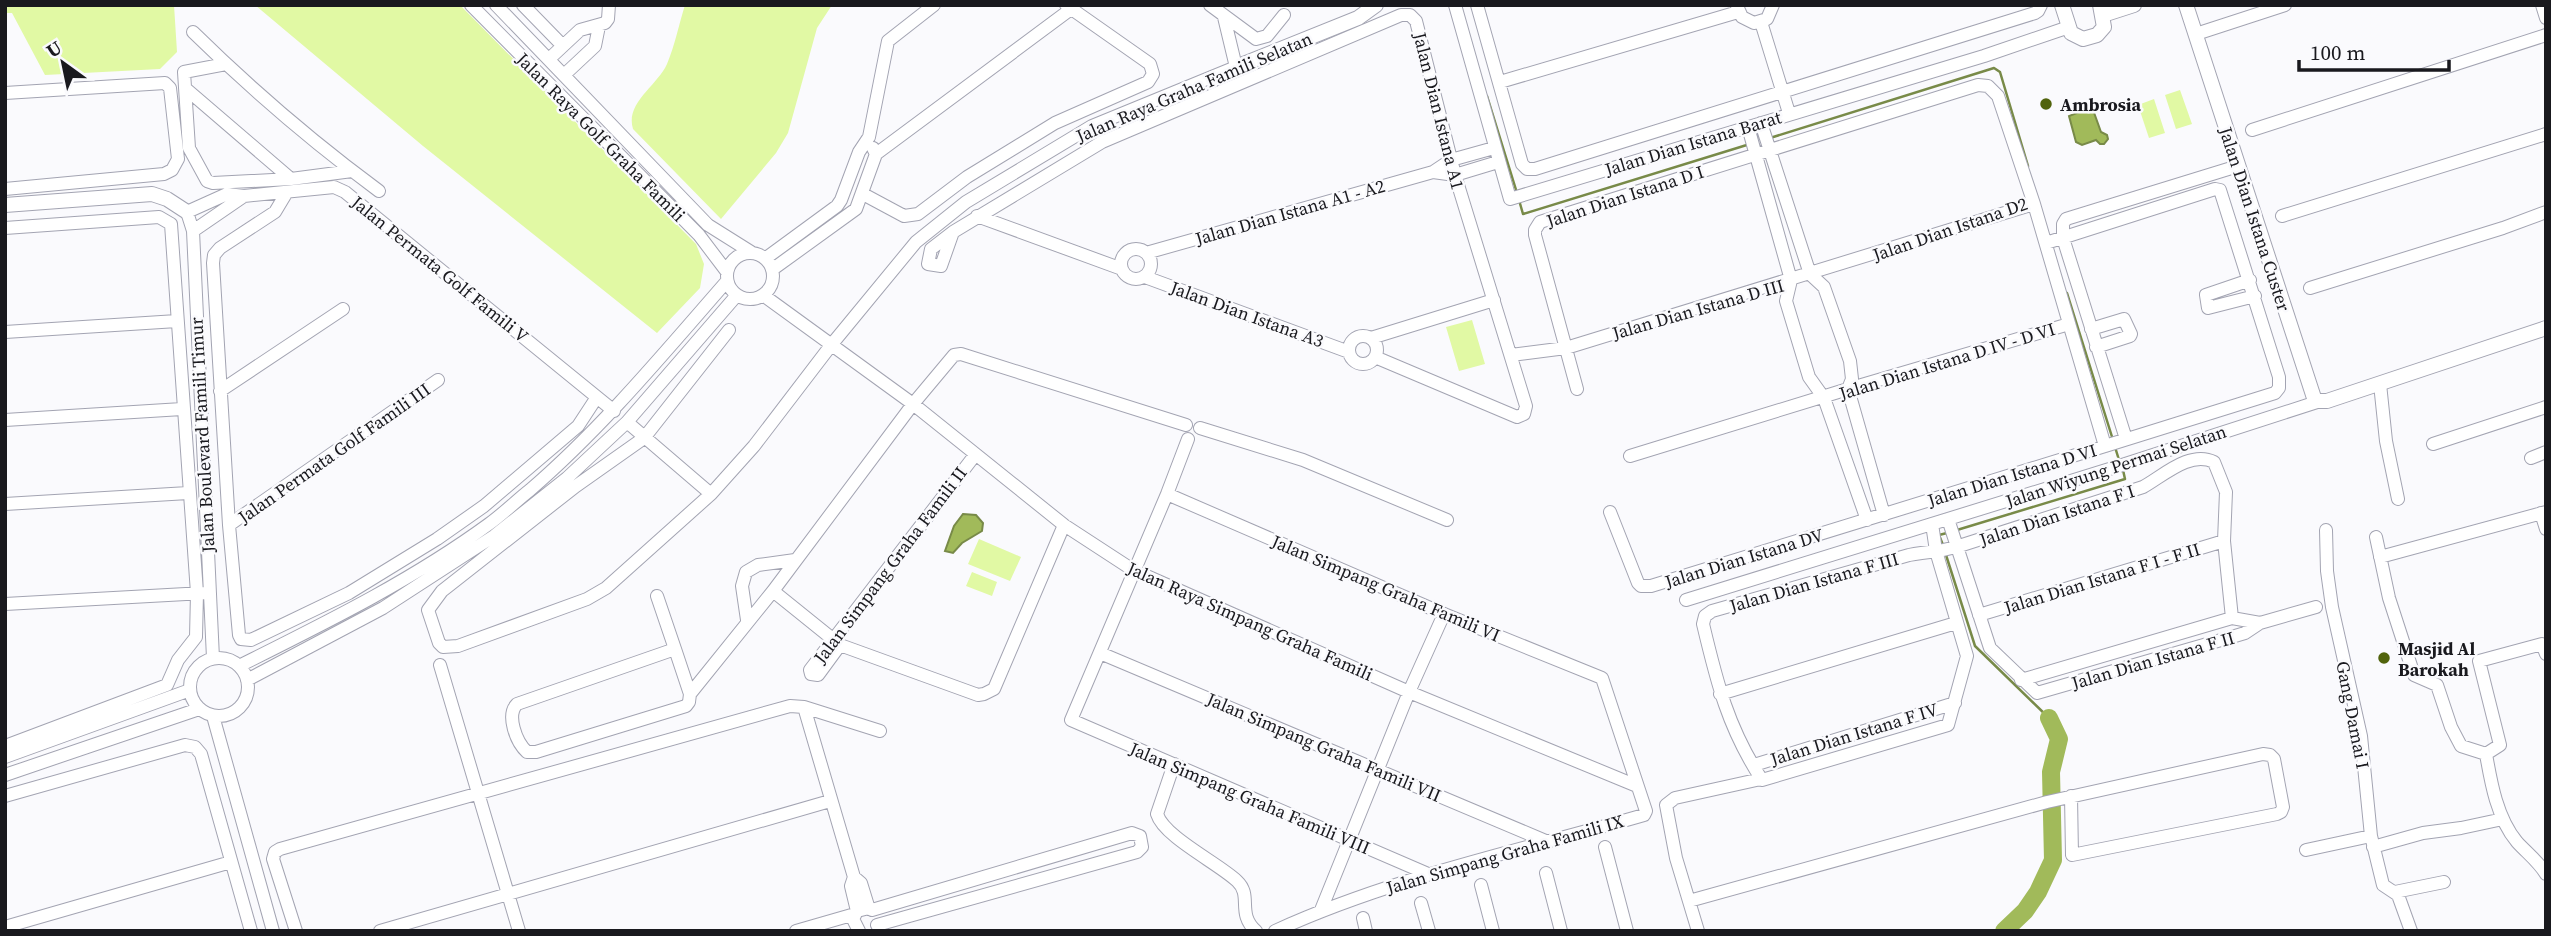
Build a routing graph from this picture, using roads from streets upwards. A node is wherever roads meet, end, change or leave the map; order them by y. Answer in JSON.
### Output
{"nodes":[{"id":1,"x":471,"y":5,"type":"edge"},
{"id":2,"x":496,"y":5,"type":"edge"},
{"id":3,"x":523,"y":5,"type":"edge"},
{"id":4,"x":609,"y":5,"type":"edge"},
{"id":5,"x":934,"y":5,"type":"edge"},
{"id":6,"x":1376,"y":5,"type":"edge"},
{"id":7,"x":1455,"y":5,"type":"edge"},
{"id":8,"x":1477,"y":5,"type":"edge"},
{"id":9,"x":1773,"y":5,"type":"edge"},
{"id":10,"x":2041,"y":5,"type":"edge"},
{"id":11,"x":2062,"y":5,"type":"edge"},
{"id":12,"x":2134,"y":5,"type":"edge"},
{"id":13,"x":2186,"y":5,"type":"edge"},
{"id":14,"x":2285,"y":5,"type":"edge"},
{"id":15,"x":2542,"y":5,"type":"edge"},
{"id":16,"x":1075,"y":8,"type":"edge"},
{"id":17,"x":1738,"y":8,"type":"edge"},
{"id":18,"x":1219,"y":10,"type":"edge"},
{"id":19,"x":2101,"y":10,"type":"edge"},
{"id":20,"x":1284,"y":15,"type":"dead end"},
{"id":21,"x":2546,"y":18,"type":"edge"},
{"id":22,"x":1761,"y":22,"type":"junction"},
{"id":23,"x":599,"y":26,"type":"junction"},
{"id":24,"x":2069,"y":27,"type":"junction"},
{"id":25,"x":194,"y":32,"type":"dead end"},
{"id":26,"x":2196,"y":34,"type":"junction"},
{"id":27,"x":2546,"y":35,"type":"edge"},
{"id":28,"x":563,"y":46,"type":"junction"},
{"id":29,"x":549,"y":59,"type":"junction"},
{"id":30,"x":226,"y":64,"type":"junction"},
{"id":31,"x":1236,"y":67,"type":"junction"},
{"id":32,"x":564,"y":75,"type":"junction"},
{"id":33,"x":1500,"y":82,"type":"junction"},
{"id":34,"x":185,"y":88,"type":"junction"},
{"id":35,"x":1783,"y":92,"type":"junction"},
{"id":36,"x":5,"y":93,"type":"edge"},
{"id":37,"x":1789,"y":113,"type":"junction"},
{"id":38,"x":1755,"y":128,"type":"junction"},
{"id":39,"x":2252,"y":130,"type":"dead end"},
{"id":40,"x":2546,"y":134,"type":"edge"},
{"id":41,"x":870,"y":138,"type":"junction"},
{"id":42,"x":1494,"y":148,"type":"junction"},
{"id":43,"x":1769,"y":149,"type":"junction"},
{"id":44,"x":859,"y":152,"type":"junction"},
{"id":45,"x":1755,"y":152,"type":"junction"},
{"id":46,"x":876,"y":154,"type":"junction"},
{"id":47,"x":1451,"y":160,"type":"junction"},
{"id":48,"x":1498,"y":162,"type":"junction"},
{"id":49,"x":2238,"y":166,"type":"junction"},
{"id":50,"x":352,"y":171,"type":"junction"},
{"id":51,"x":1433,"y":172,"type":"junction"},
{"id":52,"x":1455,"y":174,"type":"junction"},
{"id":53,"x":292,"y":180,"type":"junction"},
{"id":54,"x":207,"y":181,"type":"junction"},
{"id":55,"x":5,"y":190,"type":"edge"},
{"id":56,"x":379,"y":191,"type":"dead end"},
{"id":57,"x":287,"y":192,"type":"junction"},
{"id":58,"x":863,"y":194,"type":"junction"},
{"id":59,"x":244,"y":196,"type":"junction"},
{"id":60,"x":207,"y":203,"type":"junction"},
{"id":61,"x":2034,"y":204,"type":"junction"},
{"id":62,"x":5,"y":205,"type":"edge"},
{"id":63,"x":187,"y":212,"type":"junction"},
{"id":64,"x":2546,"y":212,"type":"edge"},
{"id":65,"x":977,"y":216,"type":"junction"},
{"id":66,"x":2282,"y":216,"type":"dead end"},
{"id":67,"x":5,"y":228,"type":"edge"},
{"id":68,"x":193,"y":231,"type":"junction"},
{"id":69,"x":953,"y":232,"type":"dead end"},
{"id":70,"x":2055,"y":240,"type":"junction"},
{"id":71,"x":751,"y":252,"type":"junction"},
{"id":72,"x":1146,"y":253,"type":"junction"},
{"id":73,"x":769,"y":264,"type":"junction"},
{"id":74,"x":1122,"y":269,"type":"junction"},
{"id":75,"x":1810,"y":274,"type":"junction"},
{"id":76,"x":727,"y":276,"type":"junction"},
{"id":77,"x":1145,"y":276,"type":"junction"},
{"id":78,"x":1791,"y":280,"type":"junction"},
{"id":79,"x":2250,"y":280,"type":"junction"},
{"id":80,"x":2310,"y":288,"type":"dead end"},
{"id":81,"x":737,"y":295,"type":"junction"},
{"id":82,"x":763,"y":295,"type":"junction"},
{"id":83,"x":2255,"y":296,"type":"junction"},
{"id":84,"x":1494,"y":300,"type":"junction"},
{"id":85,"x":343,"y":309,"type":"dead end"},
{"id":86,"x":177,"y":321,"type":"junction"},
{"id":87,"x":2069,"y":324,"type":"junction"},
{"id":88,"x":2546,"y":328,"type":"edge"},
{"id":89,"x":2091,"y":329,"type":"junction"},
{"id":90,"x":729,"y":330,"type":"dead end"},
{"id":91,"x":5,"y":332,"type":"edge"},
{"id":92,"x":1371,"y":338,"type":"junction"},
{"id":93,"x":832,"y":344,"type":"junction"},
{"id":94,"x":2096,"y":347,"type":"junction"},
{"id":95,"x":1566,"y":348,"type":"junction"},
{"id":96,"x":1349,"y":352,"type":"junction"},
{"id":97,"x":1511,"y":355,"type":"junction"},
{"id":98,"x":1375,"y":358,"type":"junction"},
{"id":99,"x":438,"y":380,"type":"dead end"},
{"id":100,"x":2380,"y":384,"type":"junction"},
{"id":101,"x":1577,"y":389,"type":"dead end"},
{"id":102,"x":1848,"y":389,"type":"junction"},
{"id":103,"x":220,"y":391,"type":"junction"},
{"id":104,"x":597,"y":397,"type":"junction"},
{"id":105,"x":1824,"y":398,"type":"junction"},
{"id":106,"x":2317,"y":402,"type":"junction"},
{"id":107,"x":913,"y":404,"type":"junction"},
{"id":108,"x":2546,"y":407,"type":"edge"},
{"id":109,"x":182,"y":409,"type":"junction"},
{"id":110,"x":614,"y":411,"type":"junction"},
{"id":111,"x":5,"y":420,"type":"edge"},
{"id":112,"x":627,"y":422,"type":"junction"},
{"id":113,"x":1186,"y":425,"type":"junction"},
{"id":114,"x":1200,"y":428,"type":"junction"},
{"id":115,"x":644,"y":438,"type":"junction"},
{"id":116,"x":1188,"y":439,"type":"junction"},
{"id":117,"x":2116,"y":442,"type":"junction"},
{"id":118,"x":2433,"y":444,"type":"dead end"},
{"id":119,"x":2546,"y":452,"type":"edge"},
{"id":120,"x":975,"y":455,"type":"junction"},
{"id":121,"x":1630,"y":456,"type":"dead end"},
{"id":122,"x":2531,"y":458,"type":"dead end"},
{"id":123,"x":188,"y":493,"type":"junction"},
{"id":124,"x":711,"y":494,"type":"junction"},
{"id":125,"x":1167,"y":494,"type":"junction"},
{"id":126,"x":2398,"y":499,"type":"dead end"},
{"id":127,"x":5,"y":505,"type":"edge"},
{"id":128,"x":1610,"y":512,"type":"dead end"},
{"id":129,"x":2544,"y":512,"type":"edge"},
{"id":130,"x":1875,"y":518,"type":"junction"},
{"id":131,"x":1447,"y":520,"type":"dead end"},
{"id":132,"x":1948,"y":522,"type":"junction"},
{"id":133,"x":1932,"y":524,"type":"junction"},
{"id":134,"x":229,"y":525,"type":"junction"},
{"id":135,"x":1063,"y":525,"type":"junction"},
{"id":136,"x":2546,"y":529,"type":"edge"},
{"id":137,"x":2326,"y":530,"type":"dead end"},
{"id":138,"x":2376,"y":537,"type":"dead end"},
{"id":139,"x":1880,"y":540,"type":"junction"},
{"id":140,"x":2224,"y":541,"type":"junction"},
{"id":141,"x":1954,"y":545,"type":"junction"},
{"id":142,"x":1938,"y":551,"type":"junction"},
{"id":143,"x":2380,"y":558,"type":"junction"},
{"id":144,"x":795,"y":560,"type":"junction"},
{"id":145,"x":1133,"y":570,"type":"junction"},
{"id":146,"x":772,"y":591,"type":"junction"},
{"id":147,"x":203,"y":593,"type":"junction"},
{"id":148,"x":657,"y":596,"type":"dead end"},
{"id":149,"x":1686,"y":600,"type":"dead end"},
{"id":150,"x":5,"y":604,"type":"edge"},
{"id":151,"x":2316,"y":607,"type":"dead end"},
{"id":152,"x":1444,"y":614,"type":"junction"},
{"id":153,"x":1979,"y":615,"type":"junction"},
{"id":154,"x":2232,"y":618,"type":"junction"},
{"id":155,"x":747,"y":620,"type":"junction"},
{"id":156,"x":1956,"y":623,"type":"junction"},
{"id":157,"x":2260,"y":623,"type":"junction"},
{"id":158,"x":837,"y":643,"type":"junction"},
{"id":159,"x":675,"y":649,"type":"junction"},
{"id":160,"x":1100,"y":653,"type":"junction"},
{"id":161,"x":2546,"y":654,"type":"edge"},
{"id":162,"x":213,"y":658,"type":"junction"},
{"id":163,"x":239,"y":666,"type":"junction"},
{"id":164,"x":440,"y":666,"type":"dead end"},
{"id":165,"x":247,"y":680,"type":"junction"},
{"id":166,"x":2021,"y":680,"type":"junction"},
{"id":167,"x":1605,"y":681,"type":"joint"},
{"id":168,"x":190,"y":690,"type":"junction"},
{"id":169,"x":1409,"y":692,"type":"junction"},
{"id":170,"x":690,"y":694,"type":"junction"},
{"id":171,"x":1720,"y":694,"type":"junction"},
{"id":172,"x":1955,"y":703,"type":"junction"},
{"id":173,"x":804,"y":707,"type":"junction"},
{"id":174,"x":200,"y":709,"type":"junction"},
{"id":175,"x":213,"y":716,"type":"junction"},
{"id":176,"x":880,"y":731,"type":"dead end"},
{"id":177,"x":5,"y":746,"type":"edge"},
{"id":178,"x":2486,"y":754,"type":"junction"},
{"id":179,"x":5,"y":757,"type":"edge"},
{"id":180,"x":1174,"y":764,"type":"junction"},
{"id":181,"x":1754,"y":765,"type":"junction"},
{"id":182,"x":1378,"y":769,"type":"junction"},
{"id":183,"x":5,"y":775,"type":"edge"},
{"id":184,"x":1764,"y":779,"type":"junction"},
{"id":185,"x":1637,"y":786,"type":"junction"},
{"id":186,"x":477,"y":792,"type":"junction"},
{"id":187,"x":5,"y":796,"type":"edge"},
{"id":188,"x":2066,"y":797,"type":"junction"},
{"id":189,"x":830,"y":801,"type":"junction"},
{"id":190,"x":2503,"y":819,"type":"junction"},
{"id":191,"x":1350,"y":841,"type":"junction"},
{"id":192,"x":2372,"y":841,"type":"junction"},
{"id":193,"x":1548,"y":842,"type":"junction"},
{"id":194,"x":1605,"y":847,"type":"dead end"},
{"id":195,"x":2306,"y":850,"type":"dead end"},
{"id":196,"x":231,"y":862,"type":"junction"},
{"id":197,"x":1546,"y":873,"type":"dead end"},
{"id":198,"x":1428,"y":874,"type":"junction"},
{"id":199,"x":2546,"y":874,"type":"edge"},
{"id":200,"x":2444,"y":882,"type":"dead end"},
{"id":201,"x":1480,"y":885,"type":"dead end"},
{"id":202,"x":2395,"y":892,"type":"junction"},
{"id":203,"x":509,"y":895,"type":"junction"},
{"id":204,"x":1689,"y":901,"type":"junction"},
{"id":205,"x":1421,"y":904,"type":"dead end"},
{"id":206,"x":1321,"y":910,"type":"junction"},
{"id":207,"x":863,"y":911,"type":"junction"},
{"id":208,"x":5,"y":927,"type":"edge"},
{"id":209,"x":873,"y":929,"type":"edge"},
{"id":210,"x":251,"y":931,"type":"edge"},
{"id":211,"x":272,"y":931,"type":"edge"},
{"id":212,"x":296,"y":931,"type":"edge"},
{"id":213,"x":380,"y":931,"type":"edge"},
{"id":214,"x":519,"y":931,"type":"edge"},
{"id":215,"x":796,"y":931,"type":"edge"},
{"id":216,"x":859,"y":931,"type":"edge"},
{"id":217,"x":1256,"y":931,"type":"edge"},
{"id":218,"x":1275,"y":931,"type":"edge"},
{"id":219,"x":1429,"y":931,"type":"edge"},
{"id":220,"x":1493,"y":931,"type":"edge"},
{"id":221,"x":1561,"y":931,"type":"edge"},
{"id":222,"x":1627,"y":931,"type":"edge"},
{"id":223,"x":1698,"y":931,"type":"edge"},
{"id":224,"x":2411,"y":931,"type":"edge"}],
"edges":[{"from":1,"to":76,"type":"street","name":"Jalan Raya Golf Graha Famili"},
{"from":2,"to":29,"type":"street","name":"Jalan Raya Golf Graha Famili"},
{"from":3,"to":28,"type":"street"},
{"from":4,"to":23,"type":"street"},
{"from":5,"to":41,"type":"street"},
{"from":6,"to":31,"type":"street","name":"Jalan Raya Graha Famili Selatan"},
{"from":7,"to":42,"type":"street","name":"Jalan Dian Istana Barat"},
{"from":8,"to":33,"type":"street"},
{"from":9,"to":22,"type":"street"},
{"from":10,"to":35,"type":"street"},
{"from":11,"to":24,"type":"street"},
{"from":12,"to":19,"type":"street"},
{"from":13,"to":26,"type":"street","name":"Jalan Dian Istana Custer"},
{"from":14,"to":26,"type":"street"},
{"from":15,"to":21,"type":"street"},
{"from":16,"to":46,"type":"street"},
{"from":16,"to":58,"type":"street"},
{"from":17,"to":22,"type":"street"},
{"from":17,"to":33,"type":"street"},
{"from":18,"to":20,"type":"street"},
{"from":18,"to":31,"type":"street"},
{"from":19,"to":24,"type":"street"},
{"from":22,"to":35,"type":"street"},
{"from":23,"to":28,"type":"street"},
{"from":23,"to":32,"type":"street"},
{"from":24,"to":37,"type":"street","name":"Jalan Dian Istana Barat"},
{"from":25,"to":30,"type":"street"},
{"from":26,"to":49,"type":"street","name":"Jalan Dian Istana Custer"},
{"from":27,"to":39,"type":"street","name":"Jalan Dian Istana Custer"},
{"from":28,"to":29,"type":"street"},
{"from":29,"to":32,"type":"street","name":"Jalan Raya Golf Graha Famili"},
{"from":30,"to":34,"type":"street"},
{"from":30,"to":50,"type":"street"},
{"from":31,"to":93,"type":"street","name":"Jalan Raya Graha Famili Selatan"},
{"from":32,"to":71,"type":"street","name":"Jalan Raya Golf Graha Famili"},
{"from":33,"to":35,"type":"street"},
{"from":34,"to":53,"type":"street"},
{"from":34,"to":54,"type":"street"},
{"from":35,"to":37,"type":"street"},
{"from":36,"to":55,"type":"street"},
{"from":37,"to":38,"type":"street","name":"Jalan Dian Istana Barat"},
{"from":38,"to":43,"type":"street"},
{"from":38,"to":45,"type":"street"},
{"from":38,"to":48,"type":"street","name":"Jalan Dian Istana Barat"},
{"from":40,"to":66,"type":"street","name":"Jalan Dian Istana Custer"},
{"from":41,"to":44,"type":"street"},
{"from":41,"to":46,"type":"street"},
{"from":42,"to":47,"type":"street","name":"Jalan Dian Istana A1 - A2"},
{"from":42,"to":48,"type":"street","name":"Jalan Dian Istana Barat"},
{"from":43,"to":45,"type":"street","name":"Jalan Dian Istana D I"},
{"from":43,"to":61,"type":"street","name":"Jalan Dian Istana D2"},
{"from":43,"to":75,"type":"street"},
{"from":44,"to":46,"type":"street"},
{"from":44,"to":73,"type":"street"},
{"from":45,"to":78,"type":"street"},
{"from":45,"to":95,"type":"street","name":"Jalan Dian Istana D I"},
{"from":46,"to":58,"type":"street"},
{"from":47,"to":51,"type":"street","name":"Jalan Dian Istana A1 - A2"},
{"from":47,"to":52,"type":"street","name":"Jalan Dian Istana A1"},
{"from":47,"to":65,"type":"street","name":"Jalan Dian Istana A1"},
{"from":48,"to":52,"type":"street","name":"Jalan Dian Istana A1 - A2"},
{"from":49,"to":70,"type":"street"},
{"from":49,"to":106,"type":"street","name":"Jalan Dian Istana Custer"},
{"from":50,"to":53,"type":"street"},
{"from":50,"to":56,"type":"street"},
{"from":51,"to":52,"type":"street","name":"Jalan Dian Istana A1 - A2"},
{"from":51,"to":72,"type":"street","name":"Jalan Dian Istana A1 - A2"},
{"from":52,"to":84,"type":"street","name":"Jalan Dian Istana A1"},
{"from":53,"to":54,"type":"street"},
{"from":54,"to":60,"type":"street"},
{"from":57,"to":59,"type":"street","name":"Jalan Permata Golf Famili V"},
{"from":57,"to":103,"type":"street"},
{"from":57,"to":104,"type":"street","name":"Jalan Permata Golf Famili V"},
{"from":58,"to":73,"type":"street"},
{"from":59,"to":60,"type":"street","name":"Jalan Permata Golf Famili V"},
{"from":59,"to":68,"type":"street","name":"Jalan Permata Golf Famili V"},
{"from":60,"to":63,"type":"street","name":"Jalan Permata Golf Famili V"},
{"from":61,"to":70,"type":"street","name":"Jalan Dian Istana D VI"},
{"from":61,"to":75,"type":"street","name":"Jalan Dian Istana D2"},
{"from":62,"to":63,"type":"street"},
{"from":63,"to":68,"type":"street","name":"Jalan Boulevard Famili Timur"},
{"from":64,"to":80,"type":"street","name":"Jalan Dian Istana Custer"},
{"from":65,"to":69,"type":"street","name":"Jalan Dian Istana A1"},
{"from":65,"to":74,"type":"street"},
{"from":67,"to":86,"type":"street"},
{"from":68,"to":147,"type":"street","name":"Jalan Boulevard Famili Timur"},
{"from":70,"to":79,"type":"street","name":"Jalan Dian Istana Custer"},
{"from":70,"to":87,"type":"street","name":"Jalan Dian Istana D VI"},
{"from":70,"to":89,"type":"street"},
{"from":71,"to":73,"type":"street"},
{"from":71,"to":76,"type":"street"},
{"from":72,"to":74,"type":"street"},
{"from":72,"to":77,"type":"street"},
{"from":73,"to":82,"type":"street"},
{"from":74,"to":77,"type":"street"},
{"from":75,"to":78,"type":"street","name":"Jalan Dian Istana D2"},
{"from":75,"to":102,"type":"street"},
{"from":76,"to":81,"type":"street"},
{"from":76,"to":110,"type":"street"},
{"from":77,"to":96,"type":"street","name":"Jalan Dian Istana A3"},
{"from":78,"to":95,"type":"street","name":"Jalan Dian Istana D III"},
{"from":78,"to":105,"type":"street","name":"Jalan Dian Istana D III"},
{"from":79,"to":83,"type":"street","name":"Jalan Dian Istana Custer"},
{"from":79,"to":83,"type":"street","name":"Jalan Dian Istana Custer"},
{"from":81,"to":82,"type":"street"},
{"from":81,"to":112,"type":"street"},
{"from":82,"to":93,"type":"street","name":"Jalan Raya Simpang Graha Famili"},
{"from":83,"to":117,"type":"street","name":"Jalan Dian Istana Custer"},
{"from":84,"to":92,"type":"street"},
{"from":84,"to":97,"type":"street","name":"Jalan Dian Istana A1"},
{"from":85,"to":103,"type":"street"},
{"from":86,"to":91,"type":"street"},
{"from":86,"to":109,"type":"street"},
{"from":87,"to":102,"type":"street","name":"Jalan Dian Istana D IV - D VI"},
{"from":87,"to":117,"type":"street","name":"Jalan Dian Istana D VI"},
{"from":88,"to":100,"type":"street","name":"Jalan Wiyung Permai Selatan"},
{"from":89,"to":94,"type":"street"},
{"from":89,"to":94,"type":"street"},
{"from":90,"to":115,"type":"street"},
{"from":92,"to":96,"type":"street"},
{"from":92,"to":98,"type":"street"},
{"from":93,"to":107,"type":"street","name":"Jalan Raya Simpang Graha Famili"},
{"from":93,"to":124,"type":"street","name":"Jalan Raya Graha Famili Selatan"},
{"from":94,"to":117,"type":"street"},
{"from":95,"to":97,"type":"street","name":"Jalan Dian Istana D III"},
{"from":95,"to":101,"type":"street","name":"Jalan Dian Istana D I"},
{"from":96,"to":98,"type":"street"},
{"from":97,"to":98,"type":"street","name":"Jalan Dian Istana A1"},
{"from":99,"to":134,"type":"street","name":"Jalan Permata Golf Famili III"},
{"from":100,"to":106,"type":"street","name":"Jalan Wiyung Permai Selatan"},
{"from":100,"to":126,"type":"street"},
{"from":102,"to":105,"type":"street","name":"Jalan Dian Istana D IV - D VI"},
{"from":102,"to":130,"type":"street"},
{"from":103,"to":134,"type":"street"},
{"from":104,"to":110,"type":"street","name":"Jalan Permata Golf Famili V"},
{"from":104,"to":134,"type":"street"},
{"from":105,"to":121,"type":"street","name":"Jalan Dian Istana D IV - D VI"},
{"from":105,"to":130,"type":"street","name":"Jalan Dian Istana D III"},
{"from":106,"to":132,"type":"street","name":"Jalan Wiyung Permai Selatan"},
{"from":107,"to":113,"type":"street"},
{"from":107,"to":120,"type":"street","name":"Jalan Raya Simpang Graha Famili"},
{"from":107,"to":144,"type":"street"},
{"from":108,"to":118,"type":"street"},
{"from":109,"to":111,"type":"street"},
{"from":109,"to":123,"type":"street"},
{"from":110,"to":163,"type":"street"},
{"from":112,"to":115,"type":"street"},
{"from":112,"to":165,"type":"street"},
{"from":113,"to":114,"type":"street"},
{"from":113,"to":116,"type":"street"},
{"from":114,"to":116,"type":"street"},
{"from":114,"to":131,"type":"street"},
{"from":115,"to":124,"type":"street"},
{"from":115,"to":124,"type":"street","name":"Jalan Raya Graha Famili Selatan"},
{"from":116,"to":125,"type":"street"},
{"from":117,"to":130,"type":"street","name":"Jalan Dian Istana D VI"},
{"from":119,"to":122,"type":"street"},
{"from":120,"to":135,"type":"street","name":"Jalan Raya Simpang Graha Famili"},
{"from":120,"to":158,"type":"street","name":"Jalan Simpang Graha Famili II"},
{"from":123,"to":127,"type":"street"},
{"from":123,"to":147,"type":"street"},
{"from":125,"to":145,"type":"street"},
{"from":125,"to":152,"type":"street","name":"Jalan Simpang Graha Famili VI"},
{"from":128,"to":130,"type":"street","name":"Jalan Dian Istana DV"},
{"from":129,"to":136,"type":"street"},
{"from":129,"to":143,"type":"street"},
{"from":130,"to":139,"type":"street"},
{"from":132,"to":133,"type":"street","name":"Jalan Wiyung Permai Selatan"},
{"from":132,"to":141,"type":"street","name":"Jalan Dian Istana F II"},
{"from":133,"to":139,"type":"street","name":"Jalan Wiyung Permai Selatan"},
{"from":133,"to":142,"type":"street","name":"Jalan Dian Istana F IV"},
{"from":135,"to":145,"type":"street","name":"Jalan Raya Simpang Graha Famili"},
{"from":135,"to":158,"type":"street"},
{"from":137,"to":192,"type":"street","name":"Gang Damai I"},
{"from":138,"to":143,"type":"street"},
{"from":139,"to":149,"type":"street","name":"Jalan Wiyung Permai Selatan"},
{"from":140,"to":141,"type":"street","name":"Jalan Dian Istana F I"},
{"from":140,"to":153,"type":"street","name":"Jalan Dian Istana F I - F II"},
{"from":140,"to":154,"type":"street","name":"Jalan Dian Istana F II"},
{"from":141,"to":142,"type":"street","name":"Jalan Dian Istana F I"},
{"from":141,"to":153,"type":"street","name":"Jalan Dian Istana F II"},
{"from":142,"to":156,"type":"street","name":"Jalan Dian Istana F IV"},
{"from":142,"to":171,"type":"street","name":"Jalan Dian Istana F III"},
{"from":143,"to":178,"type":"street"},
{"from":144,"to":146,"type":"street"},
{"from":144,"to":155,"type":"street"},
{"from":145,"to":160,"type":"street"},
{"from":145,"to":169,"type":"street","name":"Jalan Raya Simpang Graha Famili"},
{"from":146,"to":155,"type":"street"},
{"from":146,"to":158,"type":"street"},
{"from":147,"to":150,"type":"street"},
{"from":147,"to":162,"type":"street","name":"Jalan Boulevard Famili Timur"},
{"from":147,"to":177,"type":"street"},
{"from":148,"to":159,"type":"street"},
{"from":151,"to":157,"type":"street"},
{"from":152,"to":167,"type":"street","name":"Jalan Simpang Graha Famili VI"},
{"from":152,"to":169,"type":"street"},
{"from":153,"to":166,"type":"street","name":"Jalan Dian Istana F II"},
{"from":154,"to":157,"type":"street","name":"Jalan Dian Istana F II"},
{"from":154,"to":166,"type":"street","name":"Jalan Dian Istana F II"},
{"from":155,"to":170,"type":"street"},
{"from":156,"to":171,"type":"street"},
{"from":156,"to":172,"type":"street","name":"Jalan Dian Istana F IV"},
{"from":157,"to":166,"type":"street","name":"Jalan Dian Istana F II"},
{"from":159,"to":170,"type":"street"},
{"from":159,"to":170,"type":"street"},
{"from":160,"to":180,"type":"street","name":"Jalan Simpang Graha Famili VIII"},
{"from":160,"to":182,"type":"street","name":"Jalan Simpang Graha Famili VII"},
{"from":161,"to":178,"type":"street"},
{"from":162,"to":163,"type":"street"},
{"from":162,"to":168,"type":"street"},
{"from":163,"to":165,"type":"street"},
{"from":164,"to":186,"type":"street"},
{"from":165,"to":175,"type":"street"},
{"from":167,"to":185,"type":"street","name":"Jalan Simpang Graha Famili IX"},
{"from":168,"to":174,"type":"street"},
{"from":168,"to":179,"type":"street"},
{"from":169,"to":182,"type":"street"},
{"from":169,"to":185,"type":"street","name":"Jalan Raya Simpang Graha Famili"},
{"from":171,"to":181,"type":"street","name":"Jalan Dian Istana F III"},
{"from":172,"to":181,"type":"street","name":"Jalan Dian Istana F IV"},
{"from":172,"to":184,"type":"street","name":"Jalan Dian Istana F IV"},
{"from":173,"to":176,"type":"street"},
{"from":173,"to":186,"type":"street"},
{"from":173,"to":189,"type":"street"},
{"from":174,"to":175,"type":"street"},
{"from":174,"to":183,"type":"street"},
{"from":175,"to":211,"type":"street"},
{"from":178,"to":190,"type":"street"},
{"from":180,"to":191,"type":"street","name":"Jalan Simpang Graha Famili VIII"},
{"from":180,"to":217,"type":"street"},
{"from":181,"to":184,"type":"street","name":"Jalan Dian Istana F III"},
{"from":182,"to":191,"type":"street"},
{"from":182,"to":193,"type":"street","name":"Jalan Simpang Graha Famili VII"},
{"from":184,"to":204,"type":"street"},
{"from":185,"to":193,"type":"street","name":"Jalan Simpang Graha Famili IX"},
{"from":186,"to":203,"type":"street"},
{"from":186,"to":212,"type":"street"},
{"from":187,"to":196,"type":"street"},
{"from":188,"to":188,"type":"street"},
{"from":188,"to":204,"type":"street"},
{"from":189,"to":203,"type":"street"},
{"from":189,"to":207,"type":"street"},
{"from":190,"to":192,"type":"street"},
{"from":190,"to":199,"type":"street"},
{"from":191,"to":198,"type":"street","name":"Jalan Simpang Graha Famili VIII"},
{"from":191,"to":206,"type":"street"},
{"from":192,"to":195,"type":"street"},
{"from":192,"to":202,"type":"street","name":"Gang Damai I"},
{"from":193,"to":198,"type":"street","name":"Jalan Simpang Graha Famili IX"},
{"from":194,"to":222,"type":"street"},
{"from":196,"to":208,"type":"street"},
{"from":196,"to":210,"type":"street"},
{"from":197,"to":221,"type":"street"},
{"from":198,"to":206,"type":"street","name":"Jalan Simpang Graha Famili IX"},
{"from":200,"to":202,"type":"street"},
{"from":201,"to":220,"type":"street"},
{"from":202,"to":224,"type":"street","name":"Gang Damai I"},
{"from":203,"to":213,"type":"street"},
{"from":203,"to":214,"type":"street"},
{"from":204,"to":223,"type":"street"},
{"from":205,"to":219,"type":"street"},
{"from":206,"to":218,"type":"street","name":"Jalan Simpang Graha Famili IX"},
{"from":207,"to":209,"type":"street"},
{"from":207,"to":209,"type":"street"},
{"from":207,"to":215,"type":"street"},
{"from":207,"to":216,"type":"street"}]}
